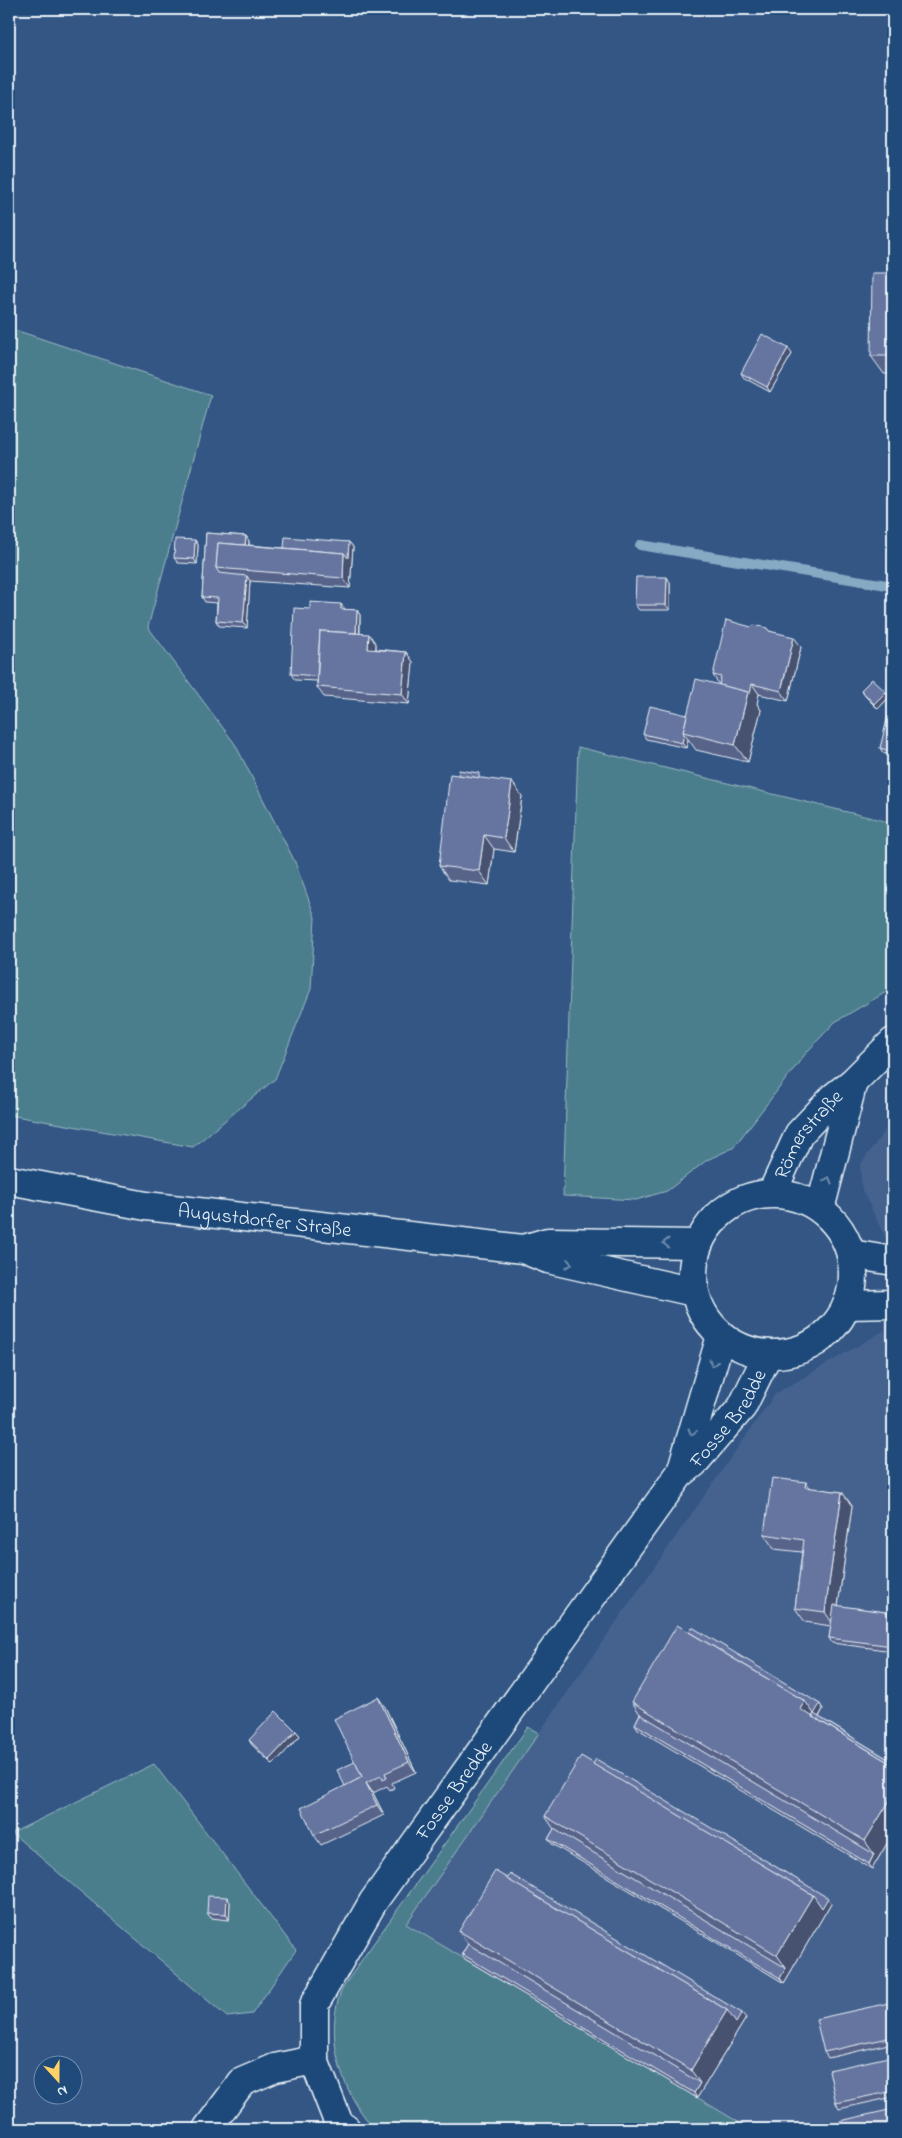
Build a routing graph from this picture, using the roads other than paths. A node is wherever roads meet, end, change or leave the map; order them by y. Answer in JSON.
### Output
{"nodes":[{"id":1,"x":893,"y":1042,"type":"edge"},
{"id":2,"x":853,"y":1082,"type":"junction"},
{"id":3,"x":9,"y":1180,"type":"edge"},
{"id":4,"x":772,"y":1193,"type":"junction"},
{"id":5,"x":820,"y":1209,"type":"junction"},
{"id":6,"x":698,"y":1244,"type":"junction"},
{"id":7,"x":523,"y":1249,"type":"junction"},
{"id":8,"x":851,"y":1254,"type":"junction"},
{"id":9,"x":893,"y":1261,"type":"edge"},
{"id":10,"x":694,"y":1292,"type":"junction"},
{"id":11,"x":893,"y":1304,"type":"edge"},
{"id":12,"x":847,"y":1305,"type":"junction"},
{"id":13,"x":721,"y":1336,"type":"junction"},
{"id":14,"x":768,"y":1354,"type":"junction"},
{"id":15,"x":679,"y":1476,"type":"junction"},
{"id":16,"x":314,"y":2060,"type":"junction"},
{"id":17,"x":207,"y":2129,"type":"edge"},
{"id":18,"x":346,"y":2129,"type":"edge"}],
"edges":[{"from":1,"to":2,"type":"street","name":"Römerstraße"},
{"from":2,"to":4,"type":"street","name":"Römerstraße"},
{"from":5,"to":2,"type":"street","name":"Römerstraße","one_way":true},
{"from":3,"to":7,"type":"street","name":"Augustdorfer Straße"},
{"from":4,"to":5,"type":"street"},
{"from":4,"to":6,"type":"street"},
{"from":5,"to":8,"type":"street"},
{"from":6,"to":7,"type":"street","name":"Augustdorfer Straße","one_way":true},
{"from":6,"to":10,"type":"street"},
{"from":7,"to":10,"type":"street","name":"Augustdorfer Straße","one_way":true},
{"from":8,"to":9,"type":"street"},
{"from":8,"to":12,"type":"street"},
{"from":10,"to":13,"type":"street"},
{"from":11,"to":12,"type":"street"},
{"from":12,"to":14,"type":"street"},
{"from":13,"to":14,"type":"street"},
{"from":13,"to":15,"type":"street","name":"Fosse Bredde","one_way":true},
{"from":14,"to":15,"type":"street","name":"Fosse Bredde"},
{"from":15,"to":16,"type":"street","name":"Fosse Bredde"},
{"from":16,"to":17,"type":"street"},
{"from":16,"to":18,"type":"street","name":"Fosse Bredde"}]}
